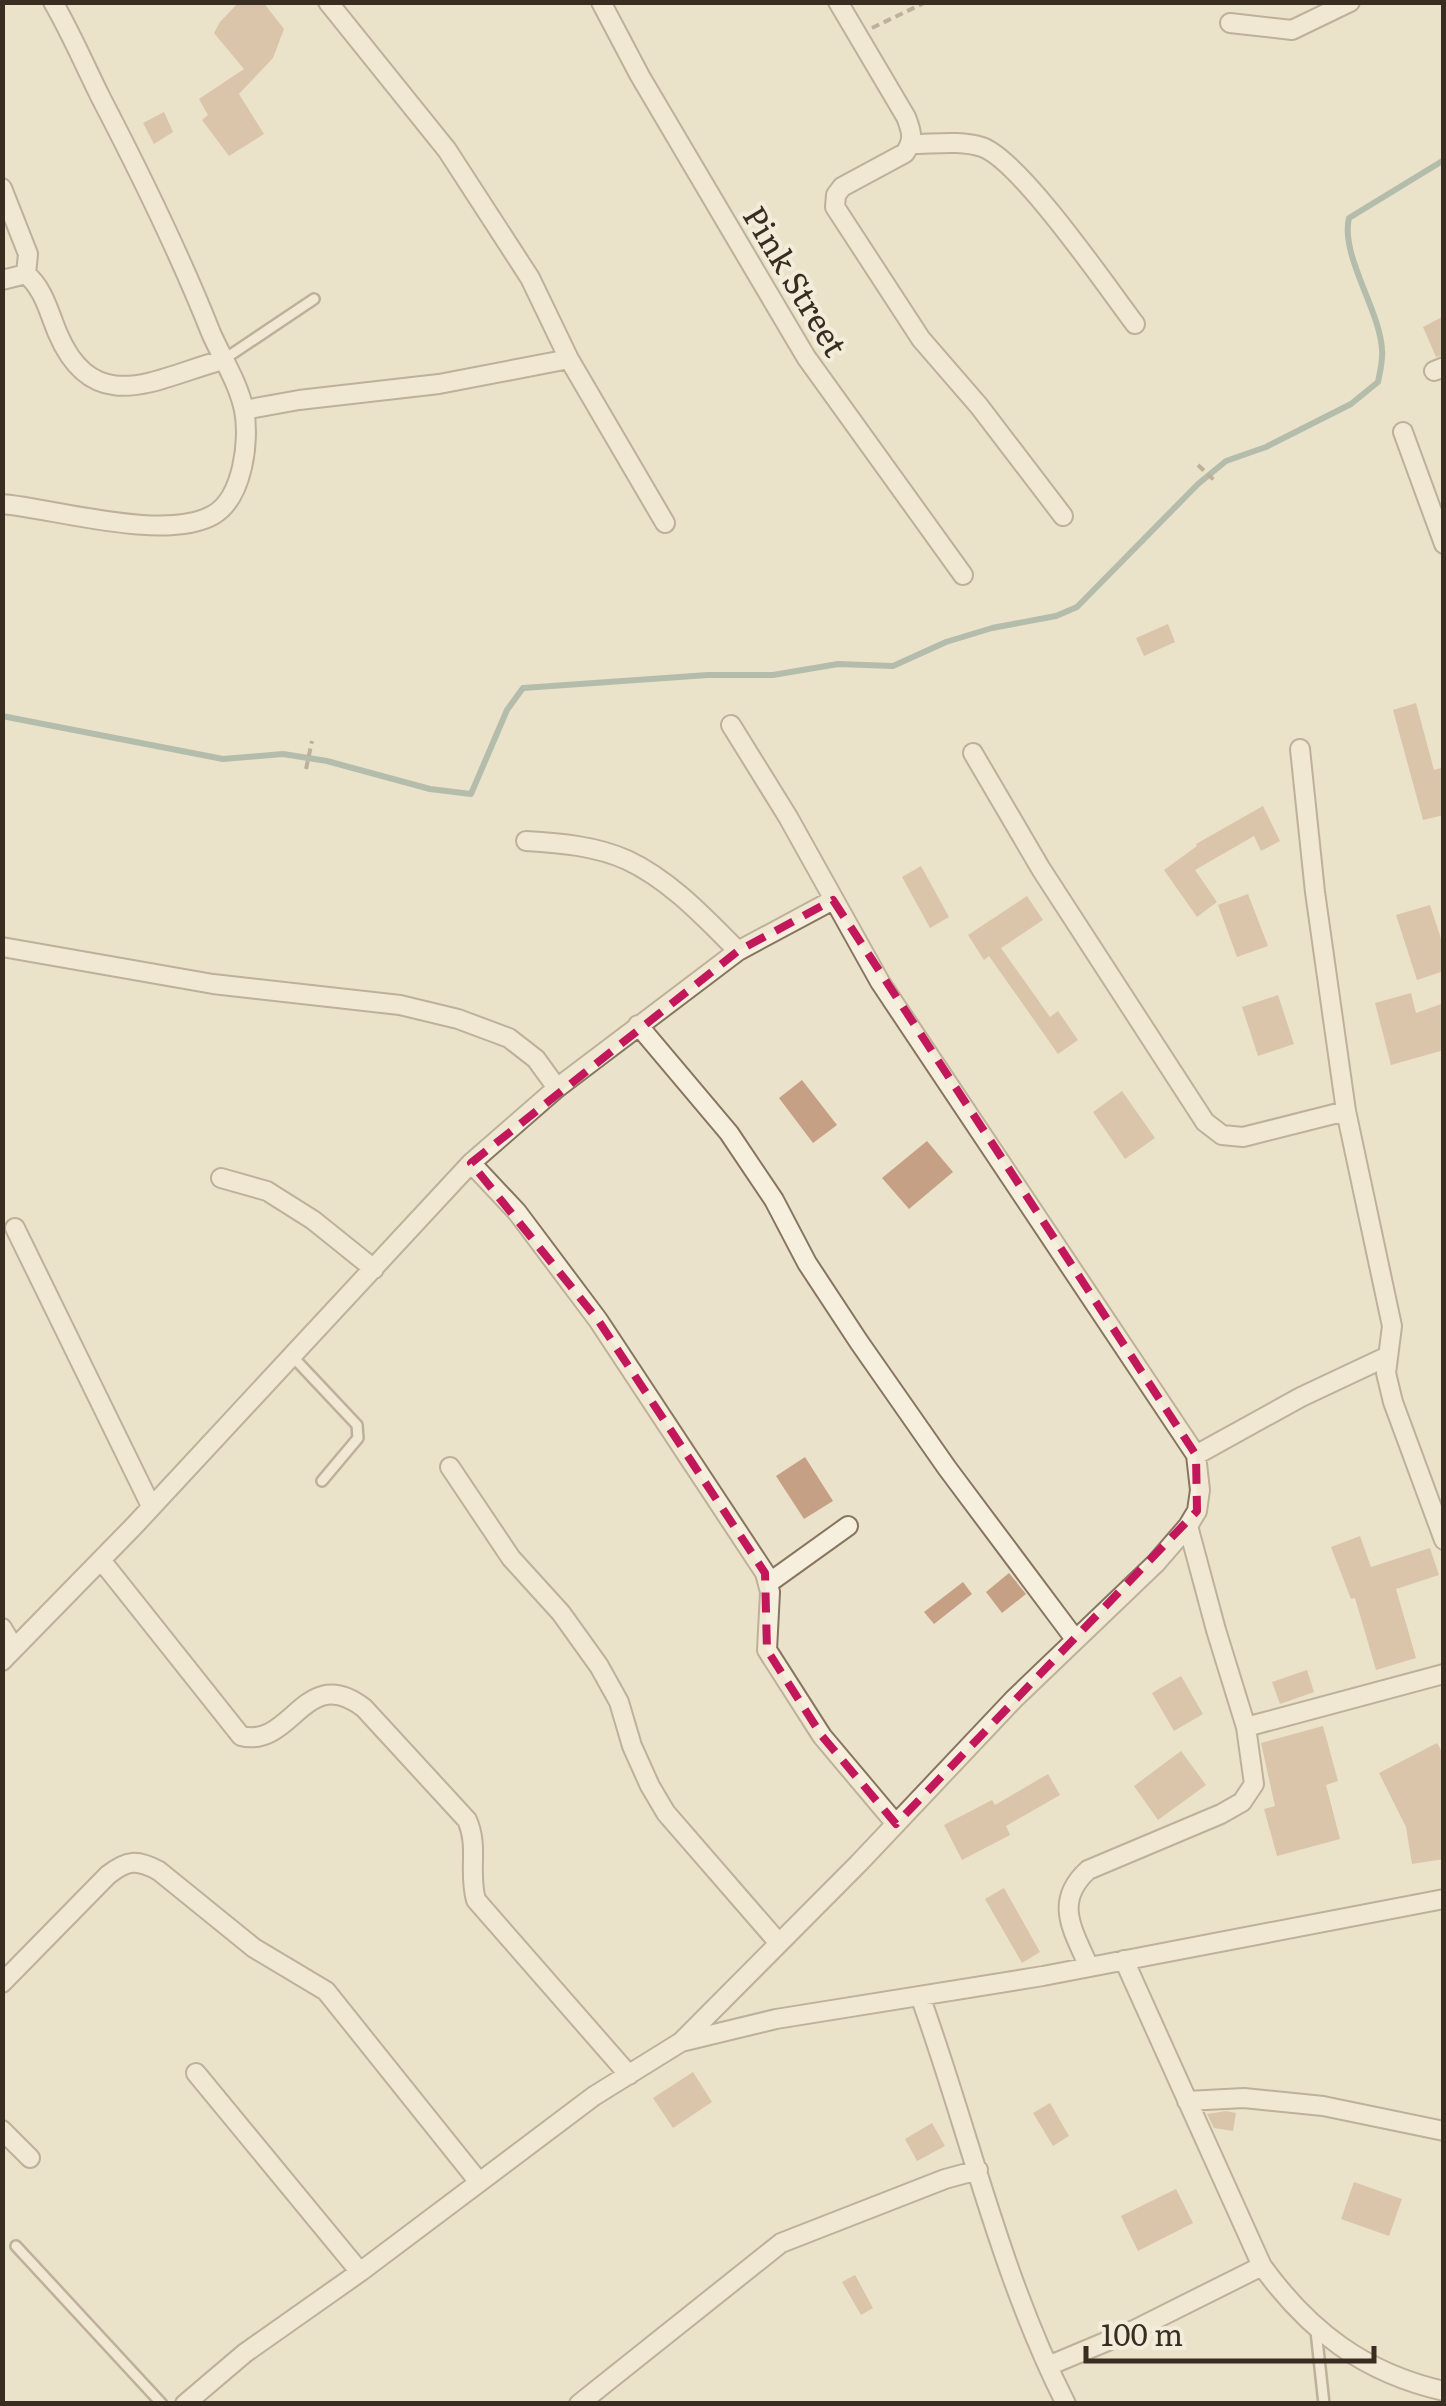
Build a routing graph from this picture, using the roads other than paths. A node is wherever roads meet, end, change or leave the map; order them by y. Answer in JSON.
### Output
{"nodes":[{"id":1,"x":53,"y":2,"type":"edge"},
{"id":2,"x":328,"y":2,"type":"edge"},
{"id":3,"x":602,"y":2,"type":"edge"},
{"id":4,"x":838,"y":2,"type":"edge"},
{"id":5,"x":1350,"y":2,"type":"edge"},
{"id":6,"x":1230,"y":23,"type":"dead end"},
{"id":7,"x":912,"y":144,"type":"junction"},
{"id":8,"x":2,"y":188,"type":"edge"},
{"id":9,"x":26,"y":274,"type":"junction"},
{"id":10,"x":2,"y":280,"type":"edge"},
{"id":11,"x":314,"y":299,"type":"dead end"},
{"id":12,"x":1135,"y":324,"type":"dead end"},
{"id":13,"x":569,"y":359,"type":"junction"},
{"id":14,"x":223,"y":360,"type":"junction"},
{"id":15,"x":244,"y":410,"type":"junction"},
{"id":16,"x":1403,"y":432,"type":"dead end"},
{"id":17,"x":2,"y":504,"type":"edge"},
{"id":18,"x":1063,"y":516,"type":"dead end"},
{"id":19,"x":664,"y":523,"type":"dead end"},
{"id":20,"x":1444,"y":544,"type":"edge"},
{"id":21,"x":964,"y":574,"type":"dead end"},
{"id":22,"x":732,"y":725,"type":"dead end"},
{"id":23,"x":1300,"y":749,"type":"dead end"},
{"id":24,"x":973,"y":752,"type":"dead end"},
{"id":25,"x":526,"y":841,"type":"dead end"},
{"id":26,"x":833,"y":900,"type":"junction"},
{"id":27,"x":2,"y":947,"type":"edge"},
{"id":28,"x":738,"y":951,"type":"junction"},
{"id":29,"x":638,"y":1025,"type":"junction"},
{"id":30,"x":557,"y":1088,"type":"junction"},
{"id":31,"x":1346,"y":1112,"type":"junction"},
{"id":32,"x":471,"y":1163,"type":"junction"},
{"id":33,"x":221,"y":1178,"type":"dead end"},
{"id":34,"x":15,"y":1228,"type":"dead end"},
{"id":35,"x":374,"y":1269,"type":"junction"},
{"id":36,"x":292,"y":1357,"type":"junction"},
{"id":37,"x":1386,"y":1357,"type":"junction"},
{"id":38,"x":1196,"y":1455,"type":"junction"},
{"id":39,"x":450,"y":1467,"type":"dead end"},
{"id":40,"x":322,"y":1481,"type":"dead end"},
{"id":41,"x":151,"y":1506,"type":"junction"},
{"id":42,"x":848,"y":1526,"type":"dead end"},
{"id":43,"x":1188,"y":1526,"type":"junction"},
{"id":44,"x":1444,"y":1540,"type":"edge"},
{"id":45,"x":101,"y":1560,"type":"junction"},
{"id":46,"x":770,"y":1582,"type":"junction"},
{"id":47,"x":2,"y":1628,"type":"edge"},
{"id":48,"x":1075,"y":1639,"type":"junction"},
{"id":49,"x":8,"y":1655,"type":"edge"},
{"id":50,"x":1444,"y":1674,"type":"edge"},
{"id":51,"x":1246,"y":1727,"type":"junction"},
{"id":52,"x":896,"y":1824,"type":"junction"},
{"id":53,"x":1444,"y":1899,"type":"edge"},
{"id":54,"x":778,"y":1942,"type":"junction"},
{"id":55,"x":1124,"y":1960,"type":"junction"},
{"id":56,"x":1089,"y":1967,"type":"junction"},
{"id":57,"x":2,"y":1983,"type":"edge"},
{"id":58,"x":920,"y":1996,"type":"junction"},
{"id":59,"x":680,"y":2042,"type":"junction"},
{"id":60,"x":196,"y":2073,"type":"dead end"},
{"id":61,"x":628,"y":2074,"type":"junction"},
{"id":62,"x":1187,"y":2101,"type":"junction"},
{"id":63,"x":2,"y":2130,"type":"edge"},
{"id":64,"x":1444,"y":2131,"type":"edge"},
{"id":65,"x":30,"y":2158,"type":"dead end"},
{"id":66,"x":978,"y":2170,"type":"junction"},
{"id":67,"x":479,"y":2182,"type":"junction"},
{"id":68,"x":16,"y":2246,"type":"dead end"},
{"id":69,"x":1262,"y":2266,"type":"junction"},
{"id":70,"x":360,"y":2272,"type":"junction"},
{"id":71,"x":1316,"y":2328,"type":"junction"},
{"id":72,"x":1048,"y":2366,"type":"junction"},
{"id":73,"x":1444,"y":2391,"type":"edge"},
{"id":74,"x":162,"y":2404,"type":"edge"},
{"id":75,"x":185,"y":2404,"type":"edge"},
{"id":76,"x":579,"y":2404,"type":"edge"},
{"id":77,"x":1066,"y":2404,"type":"edge"},
{"id":78,"x":1324,"y":2404,"type":"edge"}],
"edges":[{"from":1,"to":14,"type":"street"},
{"from":2,"to":13,"type":"street"},
{"from":3,"to":21,"type":"street","name":"Pink Street"},
{"from":4,"to":7,"type":"street"},
{"from":5,"to":6,"type":"street"},
{"from":7,"to":12,"type":"street"},
{"from":7,"to":18,"type":"street"},
{"from":8,"to":9,"type":"street"},
{"from":9,"to":10,"type":"street"},
{"from":9,"to":14,"type":"street"},
{"from":11,"to":14,"type":"lane"},
{"from":13,"to":15,"type":"street"},
{"from":13,"to":19,"type":"street"},
{"from":14,"to":15,"type":"street"},
{"from":15,"to":17,"type":"street"},
{"from":16,"to":20,"type":"street"},
{"from":22,"to":26,"type":"street"},
{"from":23,"to":31,"type":"street"},
{"from":24,"to":31,"type":"street"},
{"from":25,"to":28,"type":"street"},
{"from":26,"to":28,"type":"street"},
{"from":26,"to":38,"type":"street"},
{"from":27,"to":30,"type":"street"},
{"from":28,"to":29,"type":"street"},
{"from":29,"to":30,"type":"street"},
{"from":29,"to":48,"type":"street"},
{"from":30,"to":32,"type":"street"},
{"from":31,"to":37,"type":"street"},
{"from":32,"to":35,"type":"street"},
{"from":32,"to":46,"type":"street"},
{"from":33,"to":35,"type":"street"},
{"from":34,"to":41,"type":"street"},
{"from":35,"to":36,"type":"street"},
{"from":36,"to":40,"type":"lane"},
{"from":36,"to":41,"type":"street"},
{"from":37,"to":38,"type":"street"},
{"from":37,"to":44,"type":"street"},
{"from":38,"to":43,"type":"street"},
{"from":39,"to":54,"type":"street"},
{"from":41,"to":45,"type":"street"},
{"from":42,"to":46,"type":"street"},
{"from":43,"to":48,"type":"street"},
{"from":43,"to":51,"type":"street"},
{"from":45,"to":49,"type":"street"},
{"from":45,"to":61,"type":"street"},
{"from":46,"to":52,"type":"street"},
{"from":47,"to":49,"type":"street"},
{"from":48,"to":52,"type":"street"},
{"from":50,"to":51,"type":"street"},
{"from":51,"to":56,"type":"street"},
{"from":52,"to":54,"type":"street"},
{"from":53,"to":55,"type":"street"},
{"from":54,"to":59,"type":"street"},
{"from":55,"to":56,"type":"street"},
{"from":55,"to":62,"type":"street"},
{"from":56,"to":58,"type":"street"},
{"from":57,"to":67,"type":"street"},
{"from":58,"to":59,"type":"street"},
{"from":58,"to":66,"type":"street"},
{"from":59,"to":61,"type":"street"},
{"from":60,"to":70,"type":"street"},
{"from":61,"to":67,"type":"street"},
{"from":62,"to":64,"type":"street"},
{"from":62,"to":69,"type":"street"},
{"from":63,"to":65,"type":"street"},
{"from":66,"to":72,"type":"street"},
{"from":66,"to":76,"type":"street"},
{"from":67,"to":70,"type":"street"},
{"from":68,"to":74,"type":"lane"},
{"from":69,"to":71,"type":"street"},
{"from":69,"to":72,"type":"street"},
{"from":70,"to":75,"type":"street"},
{"from":71,"to":73,"type":"street"},
{"from":71,"to":78,"type":"lane"},
{"from":72,"to":77,"type":"street"}]}
